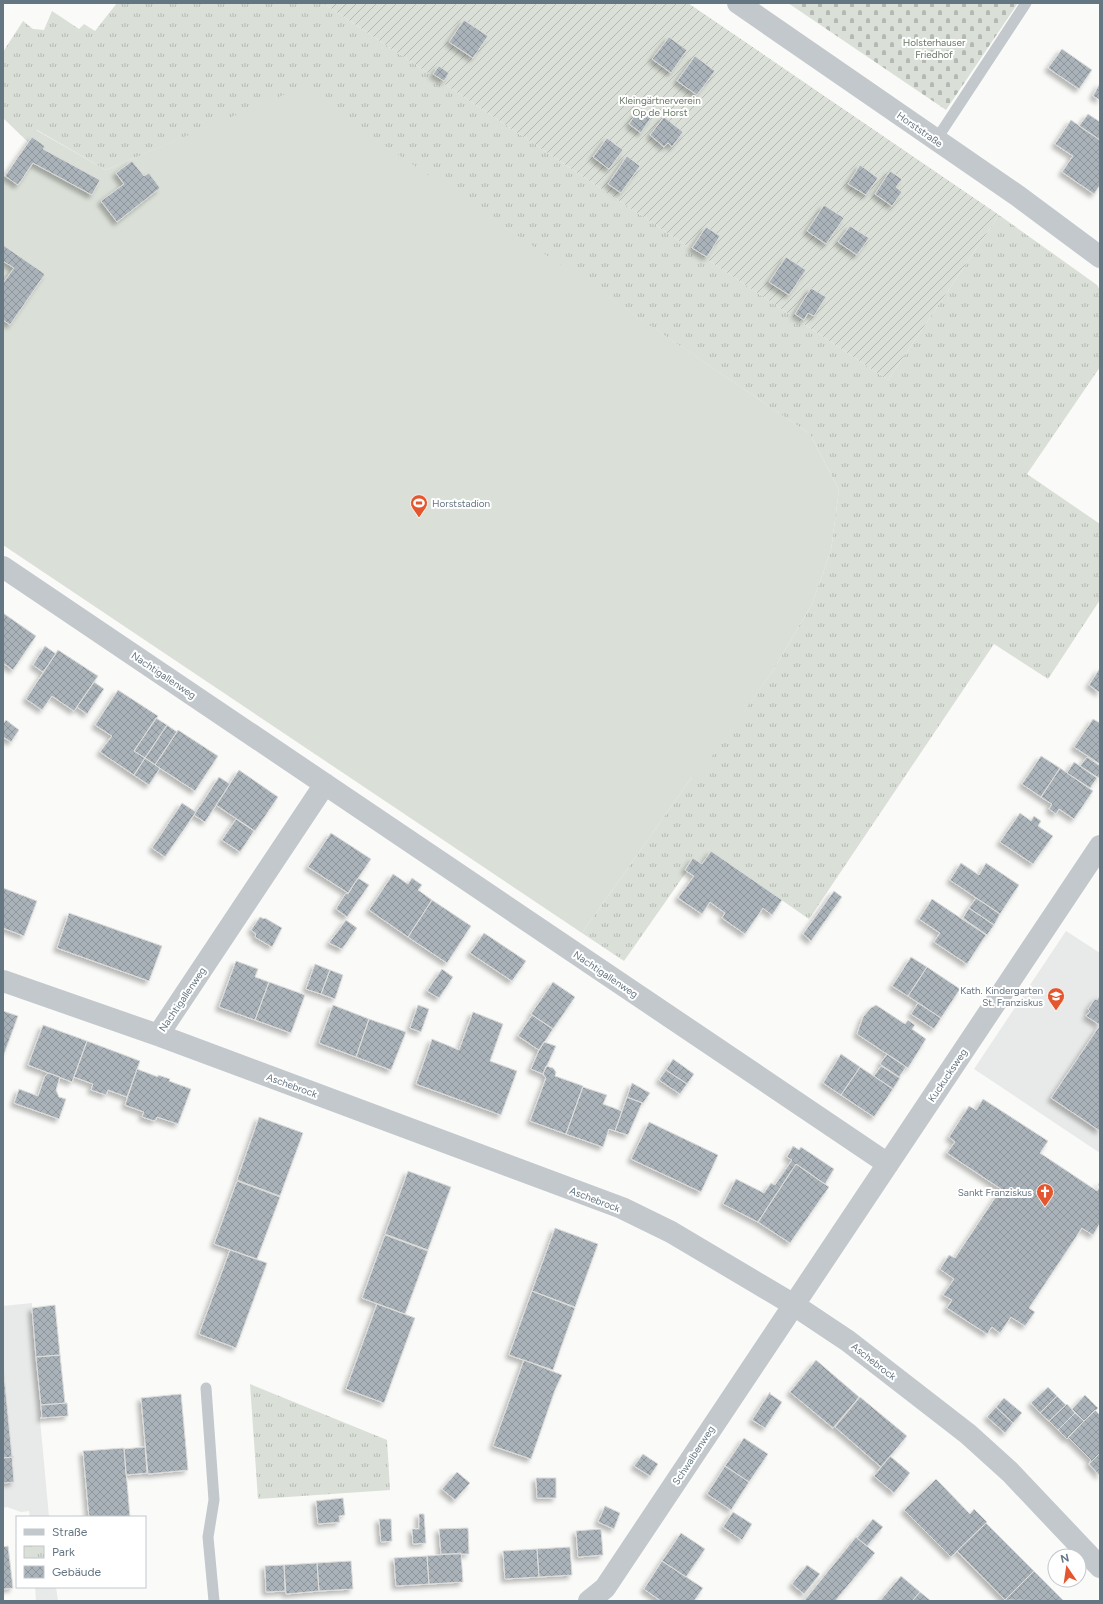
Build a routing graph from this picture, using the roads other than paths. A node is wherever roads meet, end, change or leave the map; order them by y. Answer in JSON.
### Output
{"nodes":[{"id":1,"x":738,"y":3,"type":"edge"},
{"id":2,"x":1026,"y":3,"type":"edge"},
{"id":3,"x":936,"y":140,"type":"junction"},
{"id":4,"x":1099,"y":253,"type":"edge"},
{"id":5,"x":3,"y":567,"type":"edge"},
{"id":6,"x":325,"y":784,"type":"junction"},
{"id":7,"x":1100,"y":846,"type":"edge"},
{"id":8,"x":3,"y":981,"type":"edge"},
{"id":9,"x":158,"y":1035,"type":"junction"},
{"id":10,"x":888,"y":1164,"type":"junction"},
{"id":11,"x":794,"y":1304,"type":"junction"},
{"id":12,"x":206,"y":1388,"type":"dead end"},
{"id":13,"x":1100,"y":1568,"type":"edge"},
{"id":14,"x":214,"y":1601,"type":"edge"},
{"id":15,"x":589,"y":1601,"type":"edge"}],
"edges":[{"from":1,"to":3,"type":"street","name":"Horststraße"},
{"from":2,"to":3,"type":"lane"},
{"from":3,"to":4,"type":"street","name":"Horststraße"},
{"from":5,"to":6,"type":"street","name":"Nachtigallenweg"},
{"from":6,"to":9,"type":"street","name":"Nachtigallenweg"},
{"from":6,"to":10,"type":"street","name":"Nachtigallenweg"},
{"from":7,"to":10,"type":"street","name":"Kuckucksweg"},
{"from":8,"to":9,"type":"street","name":"Aschebrock"},
{"from":9,"to":11,"type":"street","name":"Aschebrock"},
{"from":10,"to":11,"type":"street","name":"Kuckucksweg"},
{"from":11,"to":13,"type":"street","name":"Aschebrock"},
{"from":11,"to":15,"type":"street","name":"Schwalbenweg"},
{"from":12,"to":14,"type":"lane"}]}
